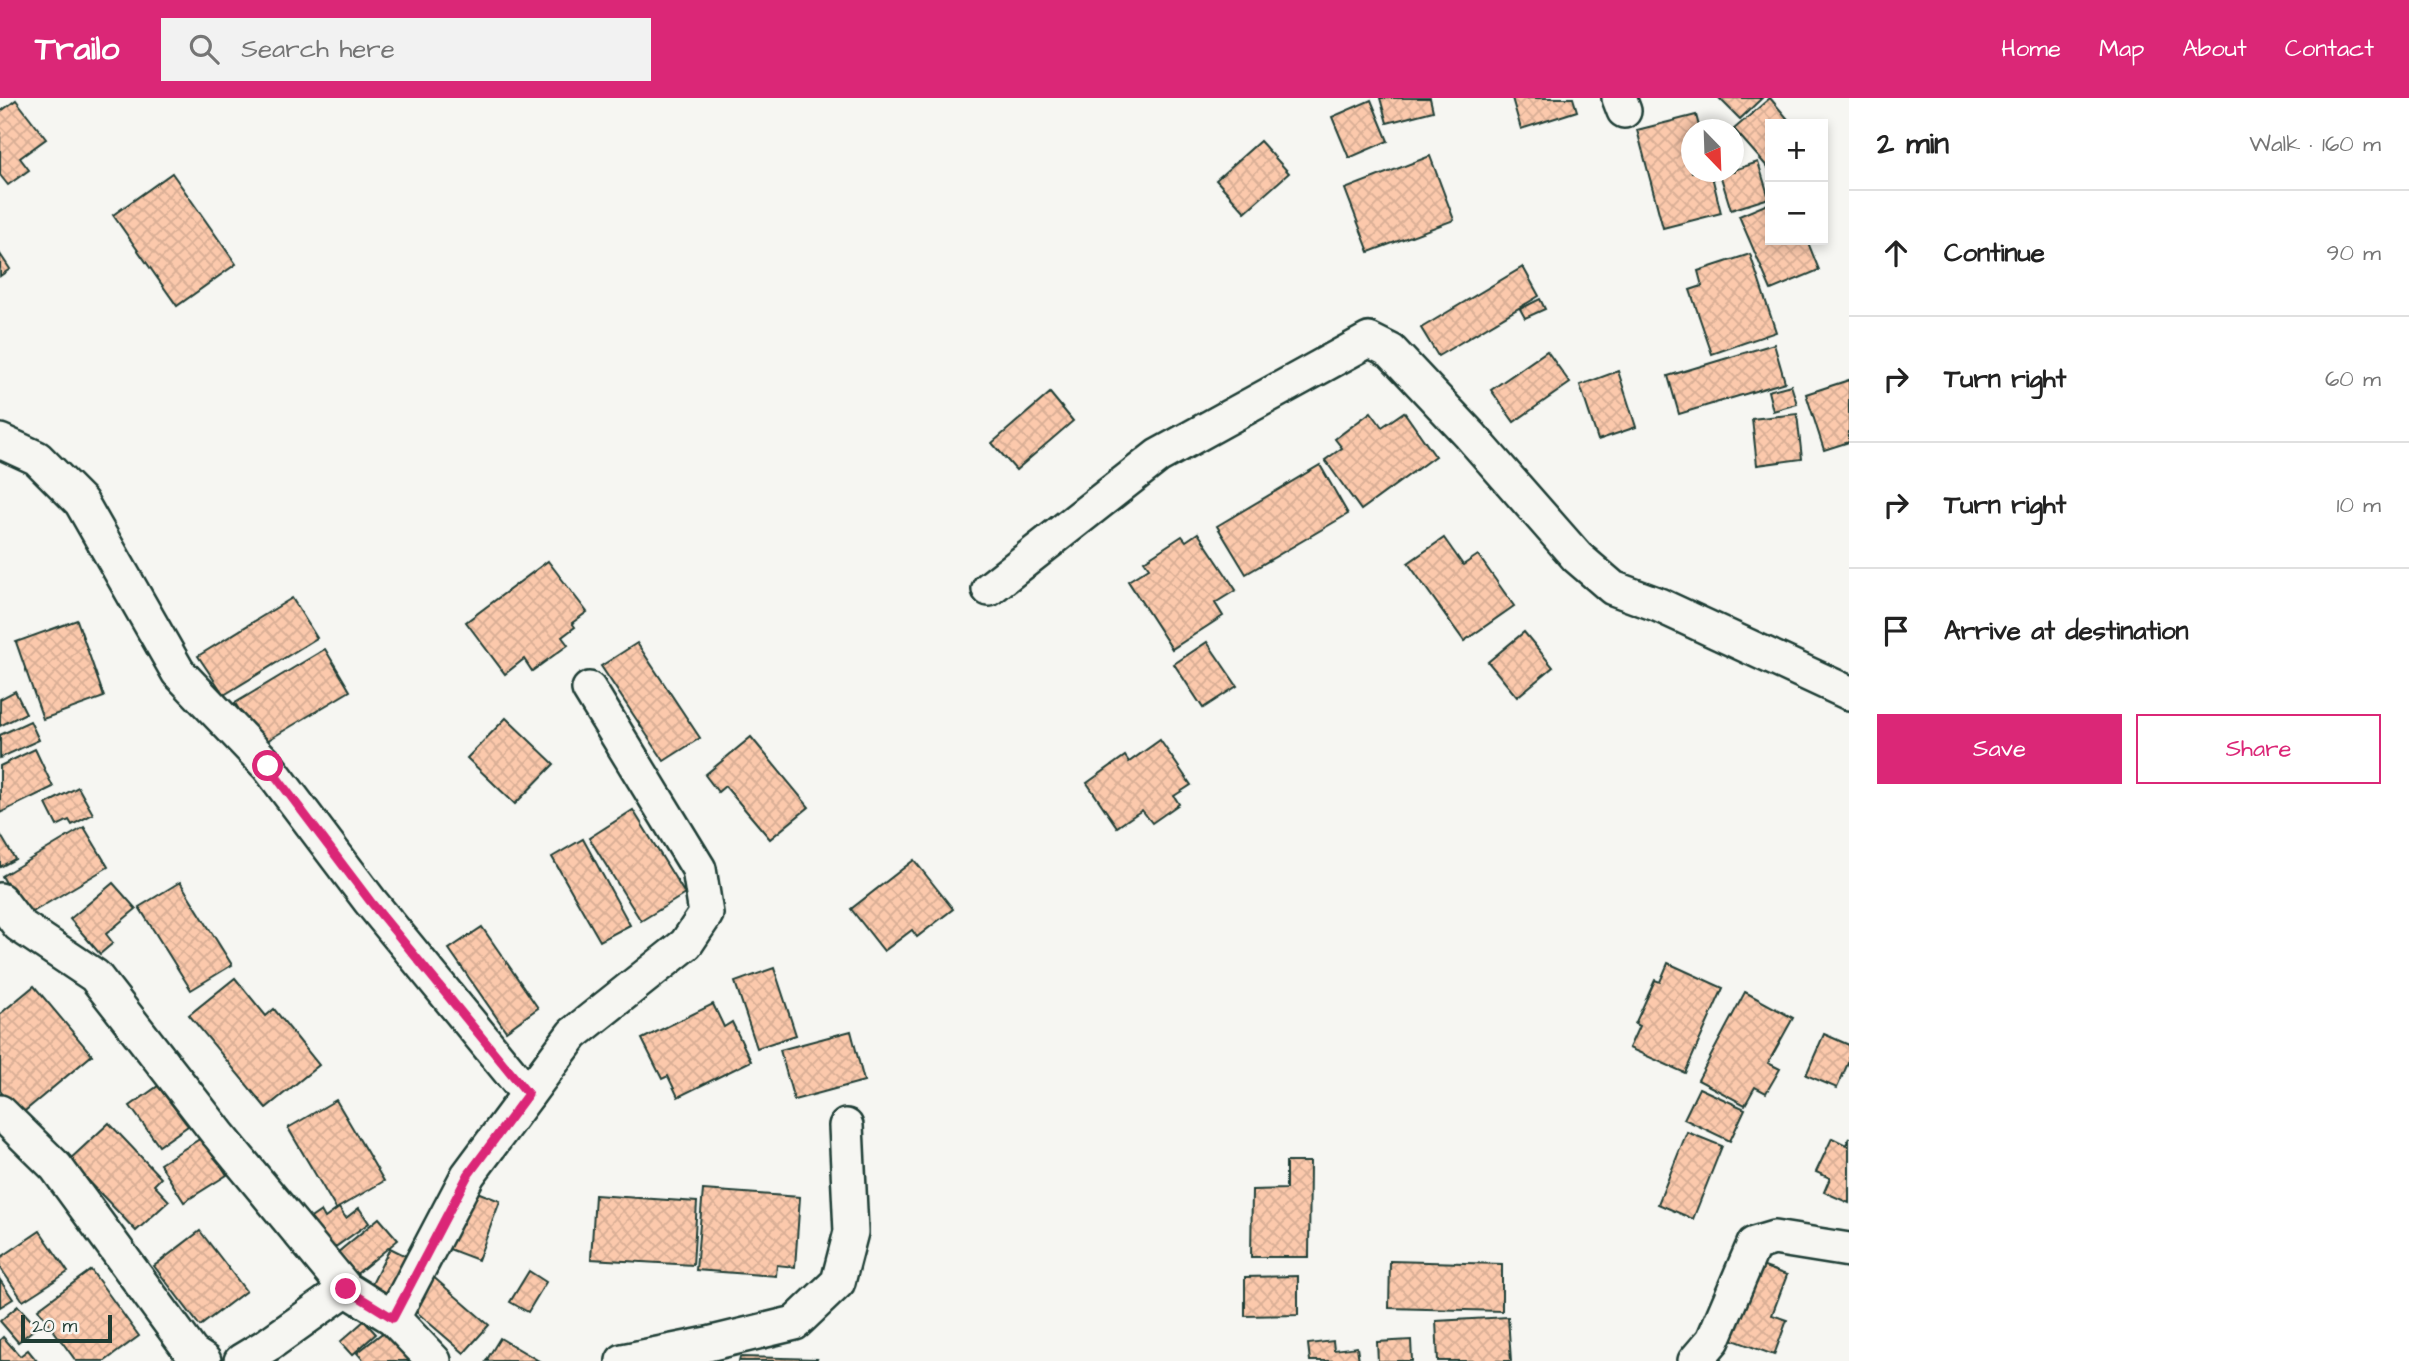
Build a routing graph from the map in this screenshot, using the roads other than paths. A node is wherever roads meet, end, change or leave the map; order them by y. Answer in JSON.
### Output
{"nodes":[{"id":1,"x":0,"y":441,"type":"edge"},
{"id":2,"x":989,"y":589,"type":"dead end"},
{"id":3,"x":589,"y":689,"type":"dead end"},
{"id":4,"x":1849,"y":692,"type":"edge"},
{"id":5,"x":0,"y":900,"type":"edge"},
{"id":6,"x":528,"y":1094,"type":"junction"},
{"id":7,"x":0,"y":1112,"type":"edge"},
{"id":8,"x":846,"y":1126,"type":"dead end"},
{"id":9,"x":1849,"y":1250,"type":"edge"},
{"id":10,"x":346,"y":1289,"type":"junction"},
{"id":11,"x":393,"y":1318,"type":"junction"},
{"id":12,"x":204,"y":1361,"type":"edge"},
{"id":13,"x":241,"y":1361,"type":"edge"},
{"id":14,"x":434,"y":1361,"type":"edge"},
{"id":15,"x":623,"y":1361,"type":"edge"},
{"id":16,"x":1695,"y":1361,"type":"edge"}],
"edges":[{"from":1,"to":6,"type":"street"},
{"from":2,"to":4,"type":"street"},
{"from":3,"to":6,"type":"street"},
{"from":5,"to":10,"type":"street"},
{"from":6,"to":11,"type":"street"},
{"from":7,"to":12,"type":"street"},
{"from":8,"to":15,"type":"street"},
{"from":9,"to":16,"type":"street"},
{"from":10,"to":11,"type":"street"},
{"from":10,"to":13,"type":"street"},
{"from":11,"to":14,"type":"street"}]}
